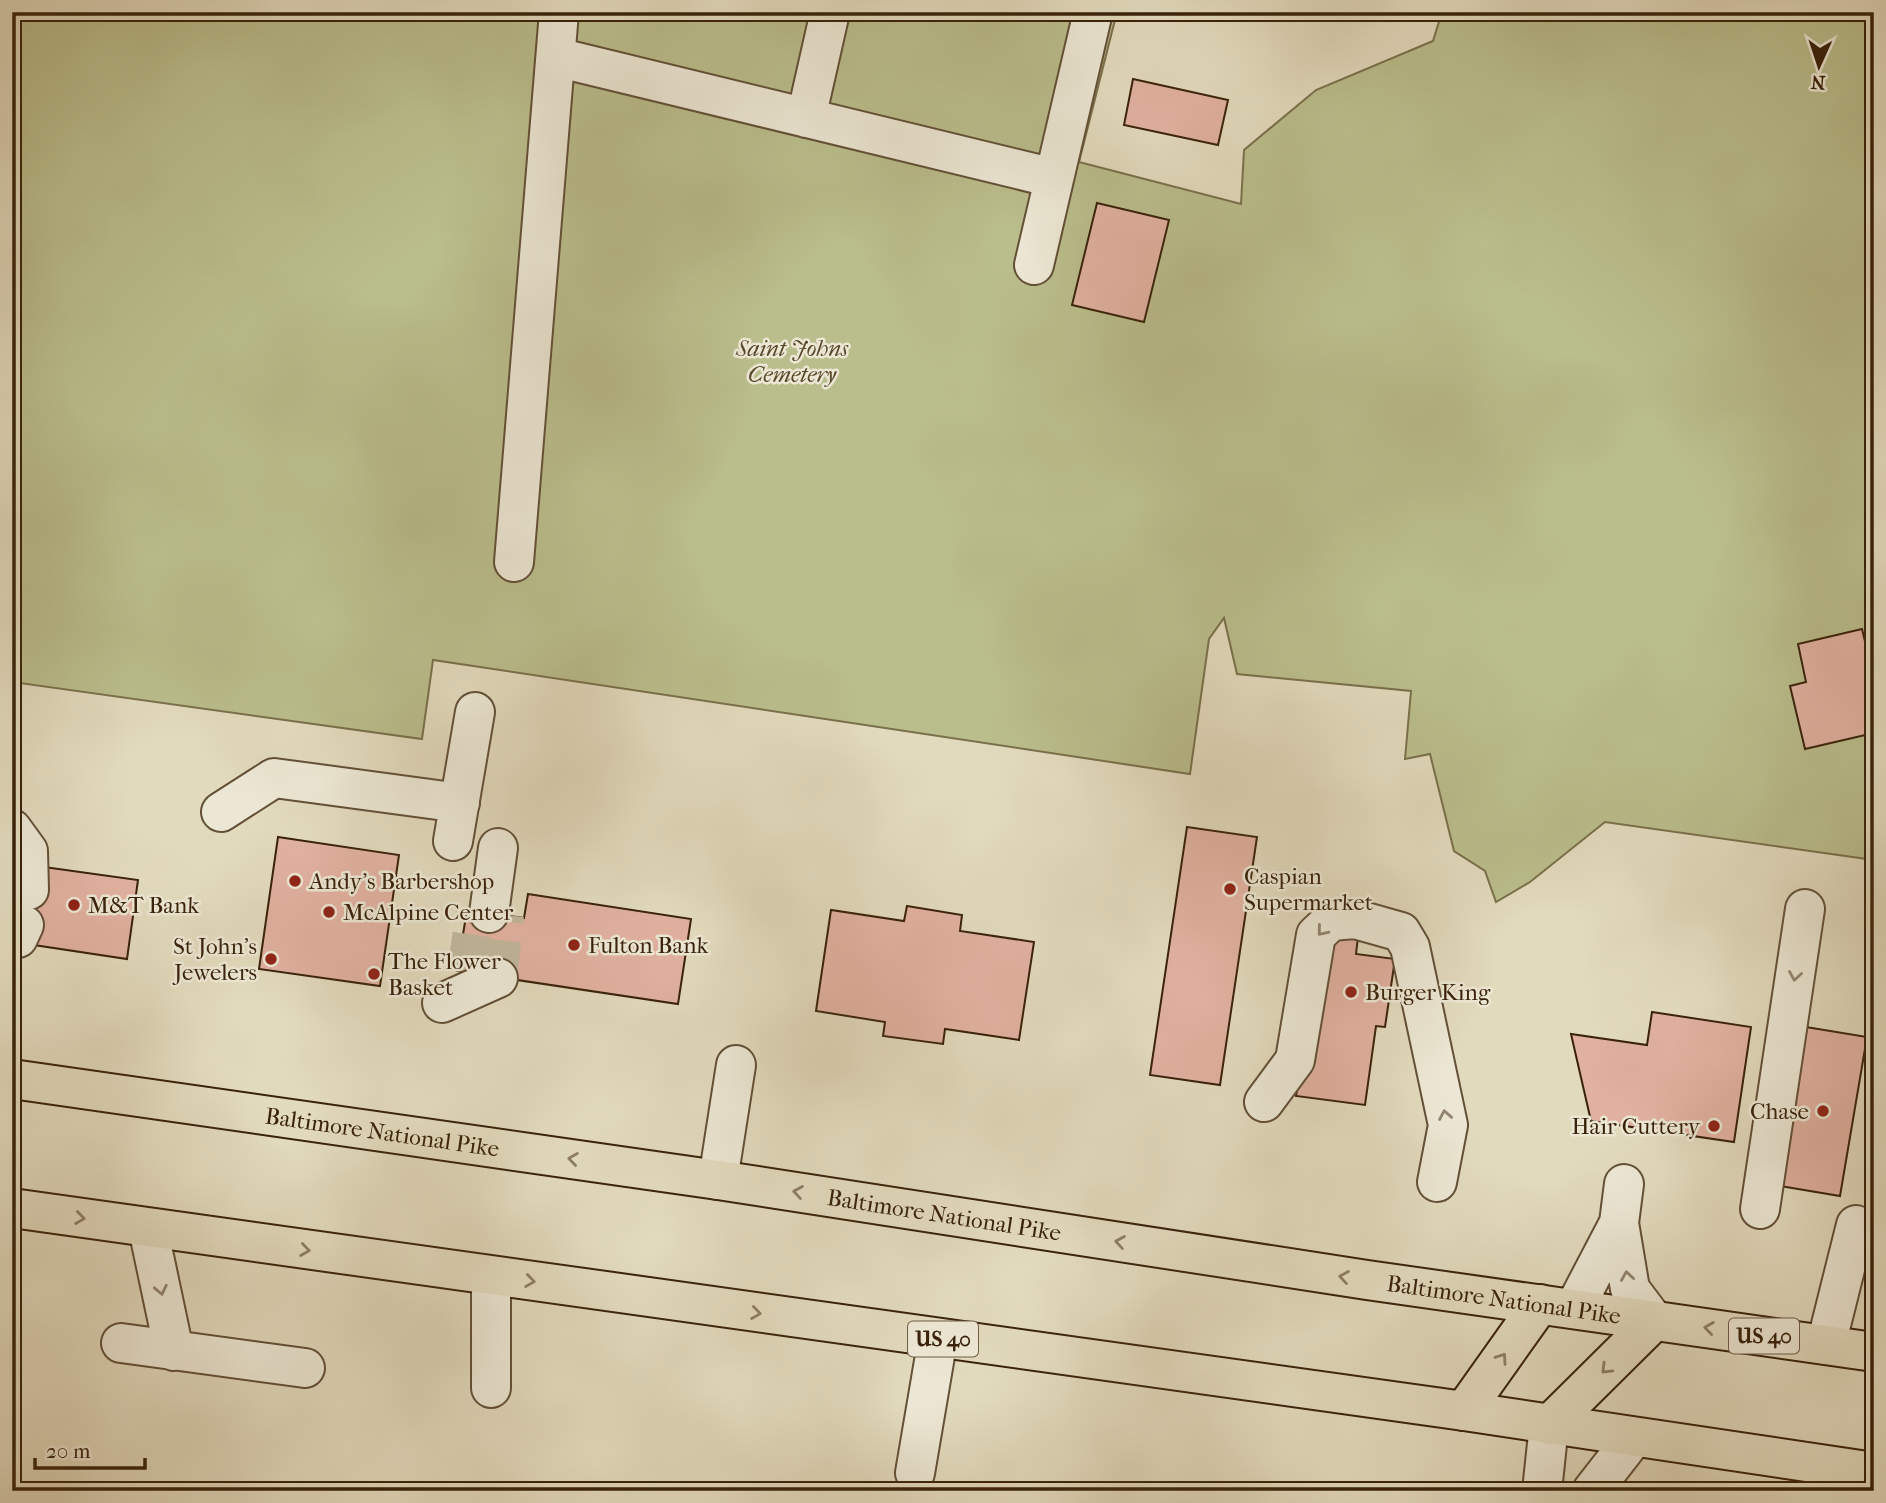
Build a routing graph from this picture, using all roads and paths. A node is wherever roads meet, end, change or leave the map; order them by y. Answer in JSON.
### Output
{"nodes":[{"id":1,"x":559,"y":12,"type":"edge"},
{"id":2,"x":830,"y":12,"type":"edge"},
{"id":3,"x":1093,"y":12,"type":"edge"},
{"id":4,"x":556,"y":57,"type":"junction"},
{"id":5,"x":806,"y":118,"type":"junction"},
{"id":6,"x":1054,"y":178,"type":"junction"},
{"id":7,"x":1034,"y":265,"type":"dead end"},
{"id":8,"x":514,"y":562,"type":"dead end"},
{"id":9,"x":475,"y":712,"type":"dead end"},
{"id":10,"x":460,"y":803,"type":"junction"},
{"id":11,"x":221,"y":813,"type":"dead end"},
{"id":12,"x":12,"y":829,"type":"edge"},
{"id":13,"x":1805,"y":909,"type":"dead end"},
{"id":14,"x":489,"y":913,"type":"tunnel mouth"},
{"id":15,"x":24,"y":918,"type":"dead end"},
{"id":16,"x":736,"y":1065,"type":"dead end"},
{"id":17,"x":12,"y":1079,"type":"edge"},
{"id":18,"x":1264,"y":1102,"type":"dead end"},
{"id":19,"x":718,"y":1180,"type":"junction"},
{"id":20,"x":1437,"y":1182,"type":"dead end"},
{"id":21,"x":1624,"y":1184,"type":"dead end"},
{"id":22,"x":12,"y":1209,"type":"edge"},
{"id":23,"x":1760,"y":1209,"type":"dead end"},
{"id":24,"x":1619,"y":1223,"type":"junction"},
{"id":25,"x":1856,"y":1225,"type":"dead end"},
{"id":26,"x":148,"y":1228,"type":"junction"},
{"id":27,"x":491,"y":1276,"type":"junction"},
{"id":28,"x":1557,"y":1306,"type":"junction"},
{"id":29,"x":1654,"y":1321,"type":"junction"},
{"id":30,"x":938,"y":1338,"type":"junction"},
{"id":31,"x":121,"y":1343,"type":"dead end"},
{"id":32,"x":1826,"y":1345,"type":"junction"},
{"id":33,"x":174,"y":1351,"type":"junction"},
{"id":34,"x":1874,"y":1352,"type":"edge"},
{"id":35,"x":305,"y":1368,"type":"dead end"},
{"id":36,"x":491,"y":1388,"type":"dead end"},
{"id":37,"x":1464,"y":1411,"type":"junction"},
{"id":38,"x":1549,"y":1425,"type":"junction"},
{"id":39,"x":1634,"y":1437,"type":"junction"},
{"id":40,"x":1874,"y":1472,"type":"edge"},
{"id":41,"x":915,"y":1473,"type":"dead end"},
{"id":42,"x":1542,"y":1491,"type":"edge"},
{"id":43,"x":1592,"y":1491,"type":"edge"}],
"edges":[{"from":1,"to":4,"type":"lane"},
{"from":2,"to":5,"type":"lane"},
{"from":3,"to":6,"type":"lane"},
{"from":4,"to":5,"type":"lane"},
{"from":4,"to":8,"type":"lane"},
{"from":5,"to":6,"type":"lane"},
{"from":6,"to":7,"type":"lane"},
{"from":9,"to":10,"type":"lane"},
{"from":10,"to":11,"type":"lane"},
{"from":10,"to":14,"type":"lane"},
{"from":12,"to":15,"type":"lane"},
{"from":13,"to":23,"type":"lane","one_way":true},
{"from":16,"to":19,"type":"lane"},
{"from":19,"to":17,"type":"main road","name":"Baltimore National Pike","number":"US 40","one_way":true},
{"from":20,"to":18,"type":"lane","one_way":true},
{"from":28,"to":19,"type":"main road","name":"Baltimore National Pike","number":"US 40","one_way":true},
{"from":21,"to":24,"type":"lane"},
{"from":22,"to":26,"type":"main road","number":"US 40","one_way":true},
{"from":24,"to":28,"type":"lane"},
{"from":29,"to":24,"type":"lane","one_way":true},
{"from":25,"to":32,"type":"lane"},
{"from":26,"to":27,"type":"main road","number":"US 40","one_way":true},
{"from":26,"to":33,"type":"lane","one_way":true},
{"from":27,"to":30,"type":"main road","number":"US 40","one_way":true},
{"from":27,"to":36,"type":"lane"},
{"from":28,"to":29,"type":"main road","name":"Baltimore National Pike","number":"US 40"},
{"from":37,"to":28,"type":"main road","one_way":true},
{"from":32,"to":29,"type":"main road","name":"Baltimore National Pike","number":"US 40","one_way":true},
{"from":29,"to":38,"type":"main road","one_way":true},
{"from":30,"to":37,"type":"main road","number":"US 40"},
{"from":30,"to":41,"type":"lane"},
{"from":31,"to":33,"type":"lane"},
{"from":32,"to":34,"type":"main road","name":"Baltimore National Pike","number":"US 40"},
{"from":33,"to":35,"type":"lane"},
{"from":37,"to":38,"type":"main road","number":"US 40"},
{"from":38,"to":39,"type":"main road","number":"US 40"},
{"from":38,"to":42,"type":"lane"},
{"from":39,"to":40,"type":"main road","number":"US 40"},
{"from":39,"to":43,"type":"lane"}]}
